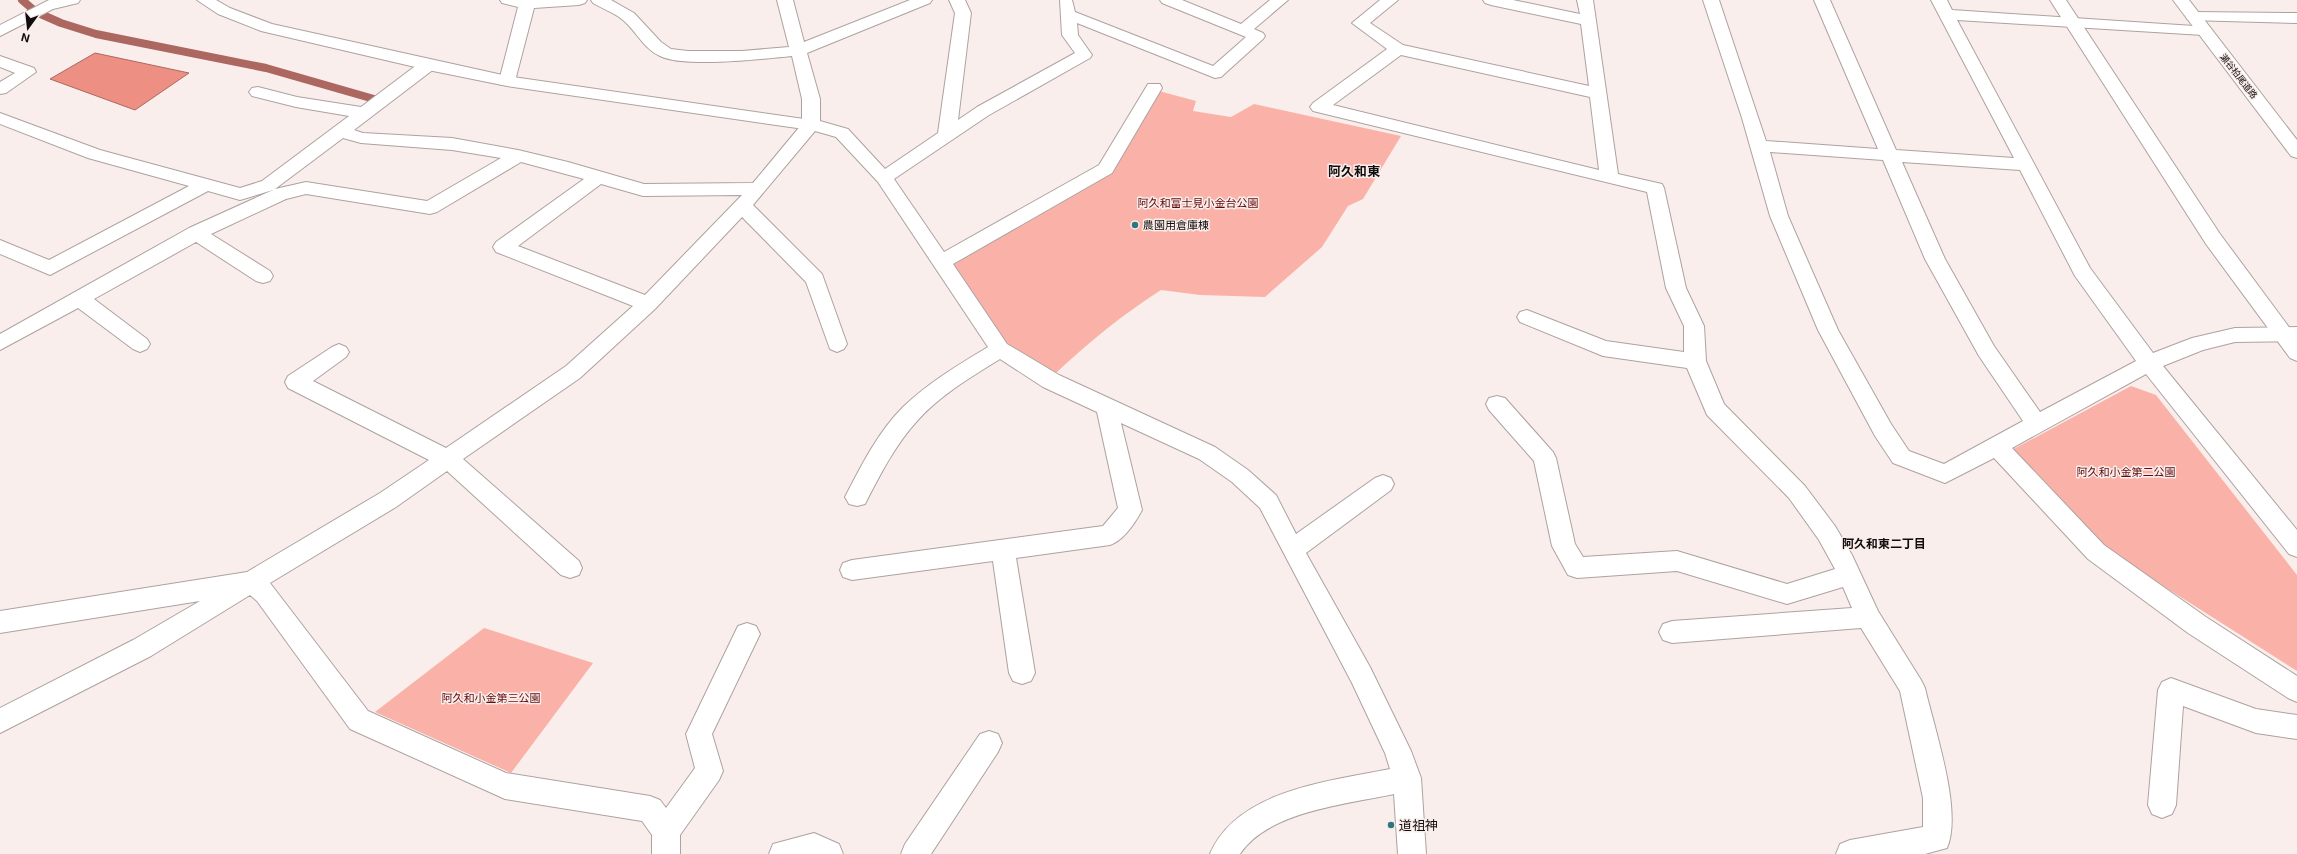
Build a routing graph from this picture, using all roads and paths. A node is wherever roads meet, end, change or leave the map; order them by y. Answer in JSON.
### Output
{"nodes":[{"id":1,"x":72,"y":0,"type":"edge"},
{"id":2,"x":206,"y":0,"type":"edge"},
{"id":3,"x":508,"y":0,"type":"edge"},
{"id":4,"x":579,"y":0,"type":"edge"},
{"id":5,"x":599,"y":0,"type":"edge"},
{"id":6,"x":785,"y":0,"type":"edge"},
{"id":7,"x":924,"y":0,"type":"edge"},
{"id":8,"x":958,"y":0,"type":"edge"},
{"id":9,"x":1168,"y":0,"type":"edge"},
{"id":10,"x":1280,"y":0,"type":"edge"},
{"id":11,"x":1390,"y":0,"type":"edge"},
{"id":12,"x":1491,"y":0,"type":"edge"},
{"id":13,"x":1585,"y":0,"type":"edge"},
{"id":14,"x":1711,"y":0,"type":"edge"},
{"id":15,"x":1822,"y":0,"type":"edge"},
{"id":16,"x":2058,"y":0,"type":"edge"},
{"id":17,"x":2181,"y":0,"type":"edge"},
{"id":18,"x":46,"y":2,"type":"edge"},
{"id":19,"x":528,"y":2,"type":"edge"},
{"id":20,"x":1066,"y":7,"type":"edge"},
{"id":21,"x":1942,"y":7,"type":"edge"},
{"id":22,"x":2297,"y":18,"type":"edge"},
{"id":23,"x":1588,"y":21,"type":"junction"},
{"id":24,"x":2073,"y":22,"type":"junction"},
{"id":25,"x":2199,"y":23,"type":"junction"},
{"id":26,"x":1243,"y":30,"type":"junction"},
{"id":27,"x":0,"y":31,"type":"edge"},
{"id":28,"x":1398,"y":49,"type":"junction"},
{"id":29,"x":798,"y":51,"type":"junction"},
{"id":30,"x":0,"y":61,"type":"edge"},
{"id":31,"x":428,"y":65,"type":"junction"},
{"id":32,"x":507,"y":81,"type":"junction"},
{"id":33,"x":1154,"y":88,"type":"dead end"},
{"id":34,"x":0,"y":89,"type":"edge"},
{"id":35,"x":258,"y":92,"type":"dead end"},
{"id":36,"x":1597,"y":93,"type":"junction"},
{"id":37,"x":363,"y":113,"type":"junction"},
{"id":38,"x":0,"y":118,"type":"edge"},
{"id":39,"x":811,"y":126,"type":"junction"},
{"id":40,"x":340,"y":131,"type":"junction"},
{"id":41,"x":947,"y":135,"type":"junction"},
{"id":42,"x":1758,"y":146,"type":"junction"},
{"id":43,"x":2297,"y":152,"type":"edge"},
{"id":44,"x":1890,"y":155,"type":"junction"},
{"id":45,"x":518,"y":156,"type":"junction"},
{"id":46,"x":2026,"y":165,"type":"junction"},
{"id":47,"x":597,"y":178,"type":"junction"},
{"id":48,"x":884,"y":178,"type":"junction"},
{"id":49,"x":1609,"y":178,"type":"junction"},
{"id":50,"x":207,"y":184,"type":"junction"},
{"id":51,"x":758,"y":189,"type":"junction"},
{"id":52,"x":743,"y":206,"type":"junction"},
{"id":53,"x":196,"y":233,"type":"junction"},
{"id":54,"x":0,"y":246,"type":"edge"},
{"id":55,"x":941,"y":262,"type":"junction"},
{"id":56,"x":263,"y":276,"type":"dead end"},
{"id":57,"x":79,"y":298,"type":"junction"},
{"id":58,"x":648,"y":304,"type":"junction"},
{"id":59,"x":1527,"y":317,"type":"dead end"},
{"id":60,"x":2289,"y":334,"type":"edge"},
{"id":61,"x":0,"y":343,"type":"edge"},
{"id":62,"x":140,"y":344,"type":"dead end"},
{"id":63,"x":836,"y":344,"type":"dead end"},
{"id":64,"x":1000,"y":349,"type":"junction"},
{"id":65,"x":339,"y":352,"type":"dead end"},
{"id":66,"x":2297,"y":352,"type":"edge"},
{"id":67,"x":1695,"y":362,"type":"junction"},
{"id":68,"x":2149,"y":363,"type":"junction"},
{"id":69,"x":1497,"y":404,"type":"dead end"},
{"id":70,"x":1107,"y":408,"type":"junction"},
{"id":71,"x":2036,"y":423,"type":"junction"},
{"id":72,"x":1997,"y":446,"type":"junction"},
{"id":73,"x":448,"y":459,"type":"junction"},
{"id":74,"x":1383,"y":484,"type":"dead end"},
{"id":75,"x":857,"y":497,"type":"dead end"},
{"id":76,"x":2297,"y":547,"type":"edge"},
{"id":77,"x":1003,"y":550,"type":"junction"},
{"id":78,"x":1292,"y":550,"type":"junction"},
{"id":79,"x":570,"y":568,"type":"dead end"},
{"id":80,"x":852,"y":570,"type":"dead end"},
{"id":81,"x":1849,"y":575,"type":"junction"},
{"id":82,"x":251,"y":582,"type":"junction"},
{"id":83,"x":4,"y":617,"type":"edge"},
{"id":84,"x":1868,"y":617,"type":"junction"},
{"id":85,"x":1672,"y":632,"type":"dead end"},
{"id":86,"x":747,"y":634,"type":"dead end"},
{"id":87,"x":1022,"y":673,"type":"dead end"},
{"id":88,"x":2297,"y":690,"type":"edge"},
{"id":89,"x":0,"y":721,"type":"edge"},
{"id":90,"x":2297,"y":727,"type":"edge"},
{"id":91,"x":989,"y":744,"type":"dead end"},
{"id":92,"x":1407,"y":778,"type":"junction"},
{"id":93,"x":2162,"y":805,"type":"dead end"},
{"id":94,"x":666,"y":842,"type":"edge"},
{"id":95,"x":1864,"y":853,"type":"edge"},
{"id":96,"x":783,"y":854,"type":"edge"},
{"id":97,"x":829,"y":854,"type":"edge"},
{"id":98,"x":915,"y":854,"type":"edge"},
{"id":99,"x":1224,"y":854,"type":"edge"},
{"id":100,"x":1412,"y":854,"type":"edge"}],
"edges":[{"from":1,"to":18,"type":"street"},
{"from":2,"to":31,"type":"street"},
{"from":3,"to":19,"type":"street"},
{"from":4,"to":19,"type":"street"},
{"from":5,"to":29,"type":"street"},
{"from":6,"to":29,"type":"street"},
{"from":7,"to":29,"type":"street"},
{"from":8,"to":41,"type":"street"},
{"from":9,"to":26,"type":"street"},
{"from":10,"to":26,"type":"street"},
{"from":11,"to":28,"type":"street"},
{"from":12,"to":23,"type":"street"},
{"from":13,"to":23,"type":"street"},
{"from":14,"to":42,"type":"street"},
{"from":15,"to":44,"type":"street"},
{"from":16,"to":24,"type":"street"},
{"from":17,"to":25,"type":"street","name":"瀬谷柏尾道路"},
{"from":18,"to":27,"type":"street"},
{"from":19,"to":32,"type":"street"},
{"from":20,"to":26,"type":"street"},
{"from":20,"to":41,"type":"street"},
{"from":21,"to":24,"type":"street"},
{"from":21,"to":46,"type":"street"},
{"from":22,"to":25,"type":"street"},
{"from":23,"to":36,"type":"street"},
{"from":24,"to":25,"type":"street"},
{"from":24,"to":60,"type":"street"},
{"from":25,"to":43,"type":"street","name":"瀬谷柏尾道路"},
{"from":28,"to":36,"type":"street"},
{"from":28,"to":49,"type":"street"},
{"from":29,"to":39,"type":"street"},
{"from":30,"to":34,"type":"street"},
{"from":31,"to":32,"type":"street"},
{"from":31,"to":37,"type":"street"},
{"from":32,"to":39,"type":"street"},
{"from":33,"to":55,"type":"street"},
{"from":35,"to":37,"type":"street"},
{"from":36,"to":49,"type":"street"},
{"from":37,"to":40,"type":"street"},
{"from":38,"to":50,"type":"street"},
{"from":39,"to":48,"type":"street"},
{"from":39,"to":51,"type":"street"},
{"from":40,"to":45,"type":"street"},
{"from":40,"to":50,"type":"street"},
{"from":41,"to":48,"type":"street"},
{"from":42,"to":44,"type":"street"},
{"from":42,"to":72,"type":"street"},
{"from":44,"to":46,"type":"street"},
{"from":44,"to":71,"type":"street"},
{"from":45,"to":47,"type":"street"},
{"from":45,"to":53,"type":"street"},
{"from":46,"to":68,"type":"street"},
{"from":47,"to":51,"type":"street"},
{"from":47,"to":58,"type":"street"},
{"from":48,"to":55,"type":"street"},
{"from":49,"to":67,"type":"street"},
{"from":50,"to":54,"type":"street"},
{"from":51,"to":52,"type":"street"},
{"from":52,"to":58,"type":"street"},
{"from":52,"to":63,"type":"street"},
{"from":53,"to":56,"type":"street"},
{"from":53,"to":57,"type":"street"},
{"from":55,"to":64,"type":"street"},
{"from":57,"to":61,"type":"street"},
{"from":57,"to":62,"type":"street"},
{"from":58,"to":73,"type":"street"},
{"from":59,"to":67,"type":"street"},
{"from":60,"to":66,"type":"street"},
{"from":60,"to":68,"type":"street"},
{"from":64,"to":70,"type":"street"},
{"from":64,"to":75,"type":"street"},
{"from":65,"to":73,"type":"street"},
{"from":67,"to":81,"type":"street"},
{"from":68,"to":71,"type":"street"},
{"from":68,"to":76,"type":"street"},
{"from":69,"to":81,"type":"street"},
{"from":70,"to":77,"type":"street"},
{"from":70,"to":78,"type":"street"},
{"from":71,"to":72,"type":"street"},
{"from":72,"to":88,"type":"street"},
{"from":73,"to":79,"type":"street"},
{"from":73,"to":82,"type":"street"},
{"from":74,"to":78,"type":"street"},
{"from":77,"to":80,"type":"street"},
{"from":77,"to":87,"type":"street"},
{"from":78,"to":92,"type":"street"},
{"from":81,"to":84,"type":"street"},
{"from":82,"to":83,"type":"street"},
{"from":82,"to":89,"type":"street"},
{"from":82,"to":94,"type":"street"},
{"from":84,"to":85,"type":"street"},
{"from":84,"to":95,"type":"street"},
{"from":86,"to":94,"type":"street"},
{"from":90,"to":93,"type":"street"},
{"from":91,"to":98,"type":"street"},
{"from":92,"to":99,"type":"street"},
{"from":92,"to":100,"type":"street"},
{"from":96,"to":97,"type":"street"}]}
